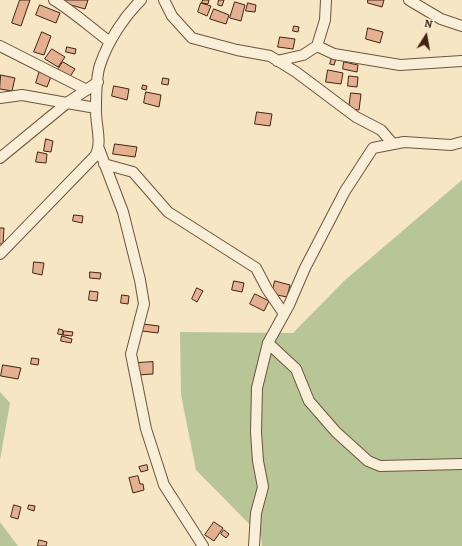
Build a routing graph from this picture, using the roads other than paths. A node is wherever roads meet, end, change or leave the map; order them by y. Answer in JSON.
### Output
{"nodes":[{"id":1,"x":54,"y":0,"type":"edge"},
{"id":2,"x":141,"y":0,"type":"edge"},
{"id":3,"x":164,"y":0,"type":"edge"},
{"id":4,"x":326,"y":0,"type":"edge"},
{"id":5,"x":409,"y":0,"type":"edge"},
{"id":6,"x":462,"y":26,"type":"edge"},
{"id":7,"x":110,"y":42,"type":"junction"},
{"id":8,"x":0,"y":46,"type":"edge"},
{"id":9,"x":317,"y":46,"type":"junction"},
{"id":10,"x":277,"y":61,"type":"junction"},
{"id":11,"x":462,"y":61,"type":"edge"},
{"id":12,"x":98,"y":82,"type":"junction"},
{"id":13,"x":87,"y":90,"type":"junction"},
{"id":14,"x":0,"y":98,"type":"edge"},
{"id":15,"x":67,"y":103,"type":"junction"},
{"id":16,"x":96,"y":108,"type":"junction"},
{"id":17,"x":462,"y":142,"type":"edge"},
{"id":18,"x":393,"y":144,"type":"junction"},
{"id":19,"x":99,"y":149,"type":"junction"},
{"id":20,"x":0,"y":158,"type":"edge"},
{"id":21,"x":104,"y":164,"type":"junction"},
{"id":22,"x":0,"y":254,"type":"edge"},
{"id":23,"x":284,"y":314,"type":"junction"},
{"id":24,"x":268,"y":343,"type":"junction"},
{"id":25,"x":462,"y":464,"type":"edge"},
{"id":26,"x":203,"y":546,"type":"edge"},
{"id":27,"x":254,"y":546,"type":"edge"}],
"edges":[{"from":1,"to":7,"type":"street"},
{"from":2,"to":7,"type":"street"},
{"from":3,"to":10,"type":"street"},
{"from":4,"to":9,"type":"street"},
{"from":5,"to":6,"type":"street"},
{"from":7,"to":12,"type":"street"},
{"from":8,"to":13,"type":"street"},
{"from":9,"to":10,"type":"street"},
{"from":9,"to":11,"type":"street"},
{"from":10,"to":18,"type":"street"},
{"from":12,"to":13,"type":"street"},
{"from":12,"to":16,"type":"street"},
{"from":13,"to":15,"type":"street"},
{"from":14,"to":15,"type":"street"},
{"from":15,"to":16,"type":"street"},
{"from":15,"to":20,"type":"street"},
{"from":16,"to":19,"type":"street"},
{"from":17,"to":18,"type":"street"},
{"from":18,"to":23,"type":"street"},
{"from":19,"to":21,"type":"street"},
{"from":19,"to":22,"type":"street"},
{"from":21,"to":23,"type":"street"},
{"from":21,"to":26,"type":"street"},
{"from":23,"to":24,"type":"street"},
{"from":24,"to":25,"type":"street"},
{"from":24,"to":27,"type":"street"}]}
